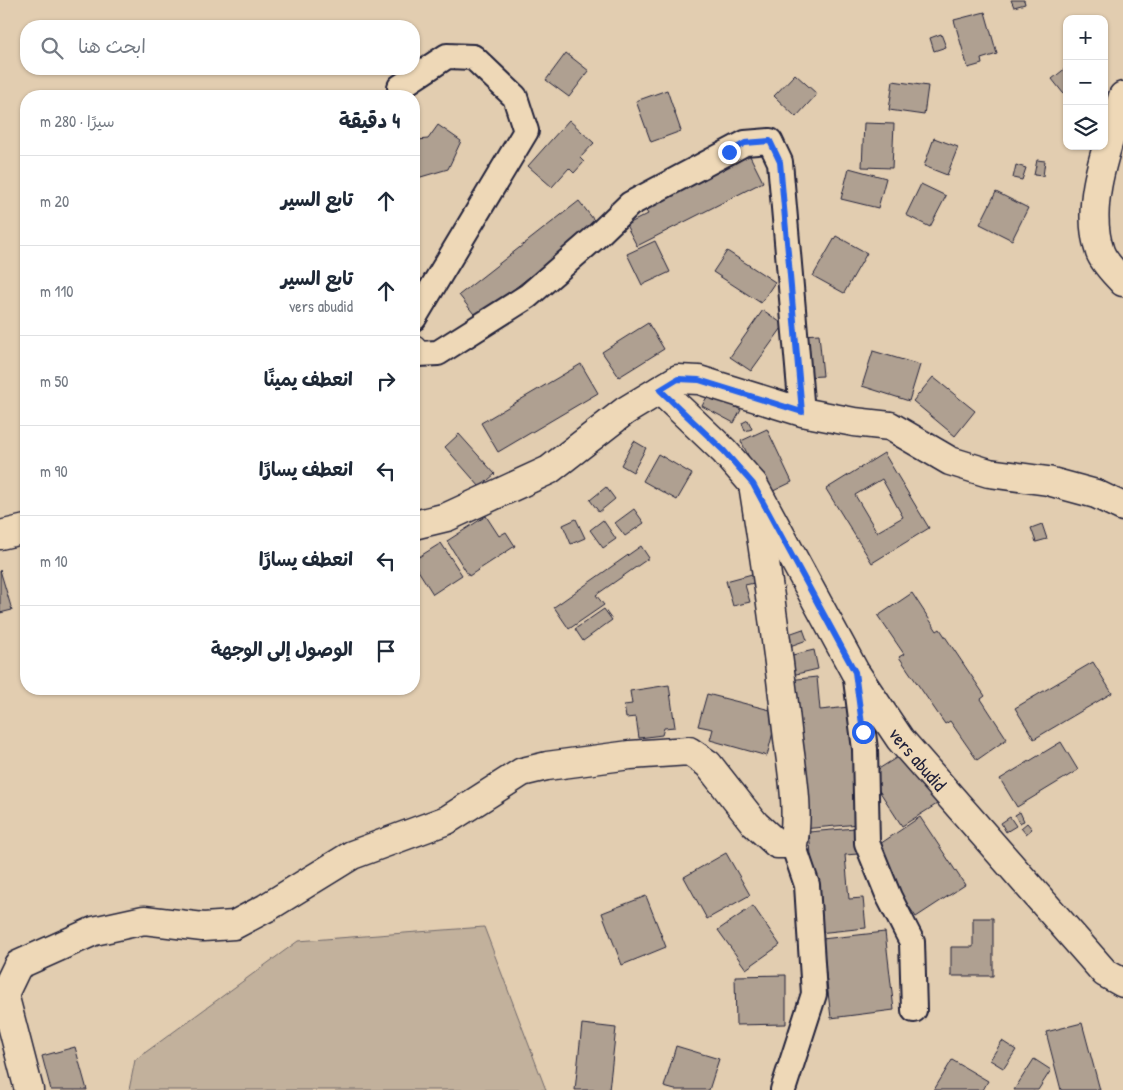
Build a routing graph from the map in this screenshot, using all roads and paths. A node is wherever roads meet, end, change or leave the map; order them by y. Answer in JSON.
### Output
{"nodes":[{"id":1,"x":420,"y":74,"type":"edge"},
{"id":2,"x":418,"y":75,"type":"edge"},
{"id":3,"x":400,"y":87,"type":"dead end"},
{"id":4,"x":1123,"y":96,"type":"edge"},
{"id":5,"x":1123,"y":282,"type":"edge"},
{"id":6,"x":420,"y":308,"type":"edge"},
{"id":7,"x":420,"y":354,"type":"edge"},
{"id":8,"x":660,"y":390,"type":"junction"},
{"id":9,"x":802,"y":412,"type":"junction"},
{"id":10,"x":753,"y":484,"type":"junction"},
{"id":11,"x":1123,"y":507,"type":"edge"},
{"id":12,"x":420,"y":524,"type":"edge"},
{"id":13,"x":20,"y":530,"type":"edge"},
{"id":14,"x":0,"y":535,"type":"edge"},
{"id":15,"x":855,"y":672,"type":"junction"},
{"id":16,"x":793,"y":844,"type":"junction"},
{"id":17,"x":1123,"y":983,"type":"edge"},
{"id":18,"x":914,"y":1010,"type":"dead end"},
{"id":19,"x":29,"y":1090,"type":"edge"},
{"id":20,"x":783,"y":1090,"type":"edge"}],
"edges":[{"from":1,"to":6,"type":"street"},
{"from":2,"to":3,"type":"street"},
{"from":4,"to":5,"type":"street"},
{"from":7,"to":9,"type":"street"},
{"from":8,"to":9,"type":"street"},
{"from":8,"to":10,"type":"street","name":"vers abudid"},
{"from":8,"to":12,"type":"street"},
{"from":9,"to":11,"type":"street"},
{"from":10,"to":15,"type":"street","name":"vers abudid"},
{"from":10,"to":16,"type":"street"},
{"from":13,"to":14,"type":"street"},
{"from":15,"to":17,"type":"street","name":"vers abudid"},
{"from":15,"to":18,"type":"street"},
{"from":16,"to":19,"type":"street"},
{"from":16,"to":20,"type":"street"}]}
